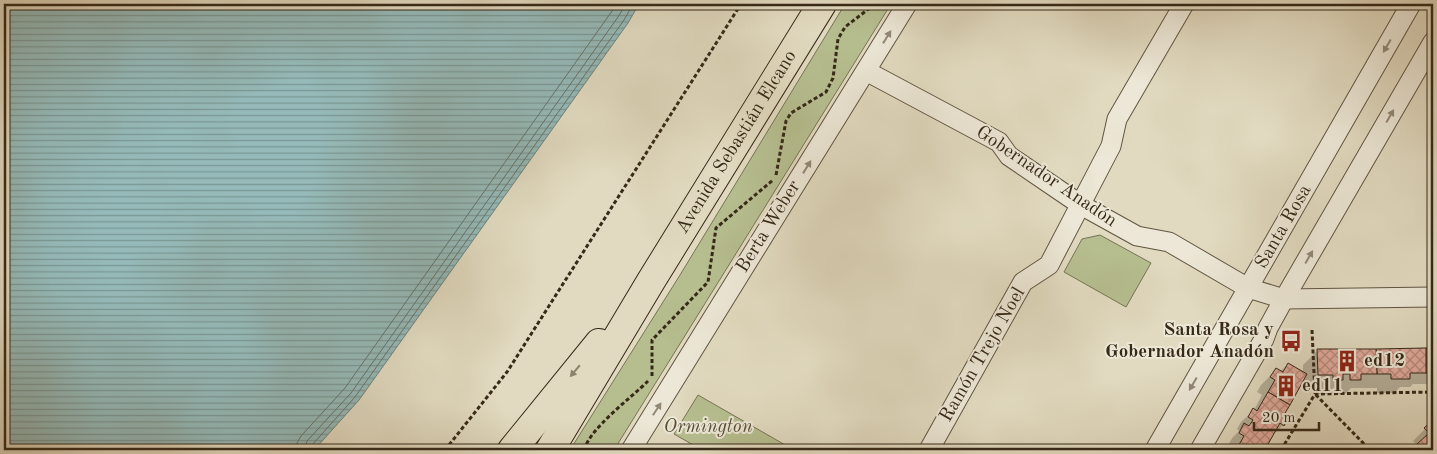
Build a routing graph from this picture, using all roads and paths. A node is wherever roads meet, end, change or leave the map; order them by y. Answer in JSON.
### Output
{"nodes":[{"id":1,"x":740,"y":4,"type":"edge"},
{"id":2,"x":822,"y":4,"type":"edge"},
{"id":3,"x":875,"y":4,"type":"edge"},
{"id":4,"x":907,"y":4,"type":"edge"},
{"id":5,"x":1184,"y":4,"type":"edge"},
{"id":6,"x":1412,"y":4,"type":"edge"},
{"id":7,"x":1433,"y":42,"type":"edge"},
{"id":8,"x":866,"y":70,"type":"junction"},
{"id":9,"x":1081,"y":205,"type":"junction"},
{"id":10,"x":651,"y":280,"type":"junction"},
{"id":11,"x":1248,"y":288,"type":"junction"},
{"id":12,"x":1433,"y":297,"type":"edge"},
{"id":13,"x":1284,"y":299,"type":"junction"},
{"id":14,"x":1312,"y":330,"type":"dead end"},
{"id":15,"x":1433,"y":392,"type":"edge"},
{"id":16,"x":1315,"y":394,"type":"junction"},
{"id":17,"x":445,"y":450,"type":"edge"},
{"id":18,"x":512,"y":450,"type":"edge"},
{"id":19,"x":550,"y":450,"type":"edge"},
{"id":20,"x":584,"y":450,"type":"edge"},
{"id":21,"x":631,"y":450,"type":"edge"},
{"id":22,"x":929,"y":450,"type":"edge"},
{"id":23,"x":1155,"y":450,"type":"edge"},
{"id":24,"x":1200,"y":450,"type":"edge"},
{"id":25,"x":1282,"y":450,"type":"edge"},
{"id":26,"x":1370,"y":450,"type":"edge"}],
"edges":[{"from":1,"to":17,"type":"path"},
{"from":2,"to":10,"type":"main road","name":"Avenida Sebastián Elcano"},
{"from":3,"to":20,"type":"path"},
{"from":8,"to":4,"type":"street","name":"Berta Weber","one_way":true},
{"from":5,"to":9,"type":"street","name":"Ramón Trejo Noel"},
{"from":6,"to":11,"type":"street","name":"Santa Rosa","one_way":true},
{"from":13,"to":7,"type":"street","name":"Santa Rosa","one_way":true},
{"from":8,"to":9,"type":"street","name":"Gobernador Anadón"},
{"from":21,"to":8,"type":"street","name":"Berta Weber","one_way":true},
{"from":9,"to":11,"type":"street","name":"Gobernador Anadón"},
{"from":9,"to":22,"type":"street","name":"Ramón Trejo Noel"},
{"from":10,"to":18,"type":"main road","name":"Avenida Sebastián Elcano","one_way":true},
{"from":10,"to":19,"type":"main road","name":"Avenida Sebastián Elcano"},
{"from":11,"to":13,"type":"street","name":"Gobernador Anadón"},
{"from":11,"to":23,"type":"street","name":"Santa Rosa","one_way":true},
{"from":12,"to":13,"type":"street","name":"Gobernador Anadón"},
{"from":13,"to":24,"type":"street","name":"Santa Rosa"},
{"from":14,"to":16,"type":"path"},
{"from":15,"to":16,"type":"path"},
{"from":16,"to":25,"type":"path"},
{"from":16,"to":26,"type":"path"}]}
